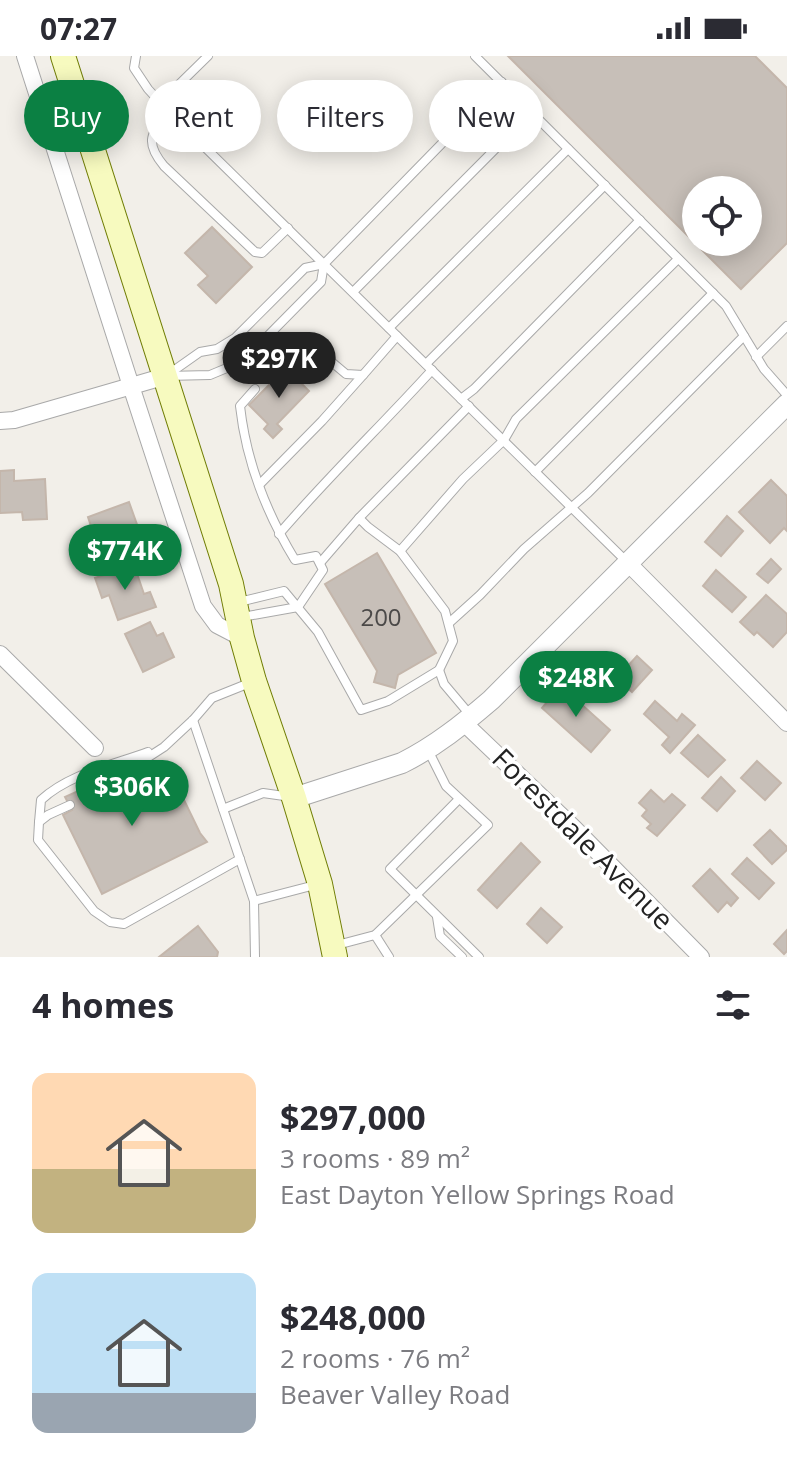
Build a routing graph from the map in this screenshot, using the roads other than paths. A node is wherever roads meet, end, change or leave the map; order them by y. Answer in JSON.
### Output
{"nodes":[{"id":1,"x":25,"y":56,"type":"edge"},
{"id":2,"x":63,"y":56,"type":"edge"},
{"id":3,"x":136,"y":56,"type":"edge"},
{"id":4,"x":208,"y":56,"type":"edge"},
{"id":5,"x":475,"y":56,"type":"edge"},
{"id":6,"x":183,"y":80,"type":"edge"},
{"id":7,"x":500,"y":80,"type":"edge"},
{"id":8,"x":145,"y":84,"type":"edge"},
{"id":9,"x":543,"y":123,"type":"edge"},
{"id":10,"x":568,"y":149,"type":"junction"},
{"id":11,"x":155,"y":152,"type":"edge"},
{"id":12,"x":210,"y":152,"type":"edge"},
{"id":13,"x":434,"y":152,"type":"edge"},
{"id":14,"x":492,"y":152,"type":"edge"},
{"id":15,"x":605,"y":185,"type":"junction"},
{"id":16,"x":640,"y":220,"type":"junction"},
{"id":17,"x":288,"y":228,"type":"junction"},
{"id":18,"x":678,"y":259,"type":"junction"},
{"id":19,"x":324,"y":264,"type":"junction"},
{"id":20,"x":353,"y":292,"type":"junction"},
{"id":21,"x":713,"y":293,"type":"junction"},
{"id":22,"x":787,"y":326,"type":"edge"},
{"id":23,"x":389,"y":328,"type":"junction"},
{"id":24,"x":397,"y":336,"type":"junction"},
{"id":25,"x":744,"y":336,"type":"junction"},
{"id":26,"x":756,"y":357,"type":"junction"},
{"id":27,"x":429,"y":367,"type":"junction"},
{"id":28,"x":363,"y":375,"type":"junction"},
{"id":29,"x":166,"y":376,"type":"junction"},
{"id":30,"x":267,"y":376,"type":"dead end"},
{"id":31,"x":131,"y":386,"type":"junction"},
{"id":32,"x":255,"y":389,"type":"dead end"},
{"id":33,"x":787,"y":395,"type":"edge"},
{"id":34,"x":461,"y":399,"type":"junction"},
{"id":35,"x":787,"y":404,"type":"edge"},
{"id":36,"x":469,"y":406,"type":"junction"},
{"id":37,"x":0,"y":421,"type":"edge"},
{"id":38,"x":504,"y":440,"type":"junction"},
{"id":39,"x":535,"y":472,"type":"junction"},
{"id":40,"x":260,"y":484,"type":"junction"},
{"id":41,"x":570,"y":506,"type":"junction"},
{"id":42,"x":359,"y":518,"type":"junction"},
{"id":43,"x":279,"y":534,"type":"junction"},
{"id":44,"x":400,"y":551,"type":"junction"},
{"id":45,"x":628,"y":563,"type":"junction"},
{"id":46,"x":322,"y":566,"type":"junction"},
{"id":47,"x":298,"y":607,"type":"junction"},
{"id":48,"x":238,"y":620,"type":"junction"},
{"id":49,"x":449,"y":623,"type":"junction"},
{"id":50,"x":0,"y":654,"type":"edge"},
{"id":51,"x":439,"y":670,"type":"junction"},
{"id":52,"x":254,"y":681,"type":"junction"},
{"id":53,"x":193,"y":720,"type":"junction"},
{"id":54,"x":467,"y":720,"type":"junction"},
{"id":55,"x":787,"y":723,"type":"edge"},
{"id":56,"x":164,"y":747,"type":"junction"},
{"id":57,"x":95,"y":748,"type":"dead end"},
{"id":58,"x":428,"y":749,"type":"junction"},
{"id":59,"x":91,"y":794,"type":"dead end"},
{"id":60,"x":294,"y":798,"type":"junction"},
{"id":61,"x":459,"y":799,"type":"junction"},
{"id":62,"x":70,"y":805,"type":"dead end"},
{"id":63,"x":223,"y":809,"type":"junction"},
{"id":64,"x":39,"y":822,"type":"junction"},
{"id":65,"x":240,"y":859,"type":"junction"},
{"id":66,"x":320,"y":884,"type":"junction"},
{"id":67,"x":416,"y":897,"type":"junction"},
{"id":68,"x":254,"y":901,"type":"junction"},
{"id":69,"x":437,"y":917,"type":"junction"},
{"id":70,"x":375,"y":935,"type":"junction"},
{"id":71,"x":334,"y":951,"type":"edge"},
{"id":72,"x":255,"y":957,"type":"edge"},
{"id":73,"x":389,"y":957,"type":"edge"},
{"id":74,"x":462,"y":957,"type":"edge"},
{"id":75,"x":479,"y":957,"type":"edge"},
{"id":76,"x":701,"y":957,"type":"edge"}],
"edges":[{"from":1,"to":31,"type":"street"},
{"from":2,"to":29,"type":"main road"},
{"from":3,"to":8,"type":"lane"},
{"from":4,"to":6,"type":"lane"},
{"from":5,"to":7,"type":"lane"},
{"from":9,"to":10,"type":"lane"},
{"from":10,"to":15,"type":"lane"},
{"from":10,"to":23,"type":"lane"},
{"from":11,"to":17,"type":"lane"},
{"from":12,"to":17,"type":"lane"},
{"from":13,"to":19,"type":"lane"},
{"from":14,"to":20,"type":"lane"},
{"from":15,"to":16,"type":"lane"},
{"from":15,"to":27,"type":"lane"},
{"from":16,"to":18,"type":"lane"},
{"from":16,"to":34,"type":"lane"},
{"from":17,"to":19,"type":"lane"},
{"from":18,"to":21,"type":"lane"},
{"from":18,"to":38,"type":"lane"},
{"from":19,"to":20,"type":"lane"},
{"from":19,"to":29,"type":"lane"},
{"from":19,"to":29,"type":"lane"},
{"from":20,"to":23,"type":"lane"},
{"from":21,"to":25,"type":"lane"},
{"from":21,"to":39,"type":"lane"},
{"from":22,"to":26,"type":"lane"},
{"from":23,"to":24,"type":"lane"},
{"from":24,"to":27,"type":"lane"},
{"from":24,"to":28,"type":"lane"},
{"from":25,"to":26,"type":"lane"},
{"from":25,"to":41,"type":"lane"},
{"from":26,"to":33,"type":"lane"},
{"from":27,"to":34,"type":"lane"},
{"from":27,"to":43,"type":"lane"},
{"from":28,"to":30,"type":"lane"},
{"from":28,"to":40,"type":"lane"},
{"from":29,"to":31,"type":"street"},
{"from":29,"to":48,"type":"main road"},
{"from":31,"to":37,"type":"street"},
{"from":31,"to":48,"type":"street"},
{"from":32,"to":40,"type":"lane"},
{"from":34,"to":36,"type":"lane"},
{"from":35,"to":45,"type":"street"},
{"from":36,"to":38,"type":"lane"},
{"from":36,"to":42,"type":"lane"},
{"from":38,"to":39,"type":"lane"},
{"from":38,"to":44,"type":"lane"},
{"from":39,"to":41,"type":"lane"},
{"from":40,"to":43,"type":"lane"},
{"from":41,"to":45,"type":"lane"},
{"from":41,"to":49,"type":"lane"},
{"from":42,"to":44,"type":"lane"},
{"from":42,"to":46,"type":"lane"},
{"from":43,"to":46,"type":"lane"},
{"from":44,"to":49,"type":"lane"},
{"from":45,"to":54,"type":"street"},
{"from":45,"to":55,"type":"street"},
{"from":46,"to":47,"type":"lane"},
{"from":47,"to":48,"type":"lane"},
{"from":47,"to":48,"type":"lane"},
{"from":47,"to":51,"type":"lane"},
{"from":48,"to":52,"type":"main road"},
{"from":49,"to":51,"type":"lane"},
{"from":50,"to":57,"type":"street"},
{"from":51,"to":54,"type":"lane"},
{"from":52,"to":53,"type":"lane"},
{"from":52,"to":60,"type":"main road"},
{"from":53,"to":56,"type":"lane"},
{"from":53,"to":63,"type":"lane"},
{"from":54,"to":58,"type":"street"},
{"from":54,"to":76,"type":"street","name":"Forestdale Avenue"},
{"from":56,"to":59,"type":"lane"},
{"from":56,"to":64,"type":"lane"},
{"from":58,"to":60,"type":"street"},
{"from":58,"to":61,"type":"lane"},
{"from":60,"to":63,"type":"lane"},
{"from":60,"to":66,"type":"main road"},
{"from":61,"to":67,"type":"lane"},
{"from":61,"to":67,"type":"lane"},
{"from":62,"to":64,"type":"lane"},
{"from":63,"to":65,"type":"lane"},
{"from":64,"to":65,"type":"lane"},
{"from":65,"to":68,"type":"lane"},
{"from":66,"to":68,"type":"lane"},
{"from":66,"to":71,"type":"main road"},
{"from":67,"to":69,"type":"lane"},
{"from":67,"to":70,"type":"lane"},
{"from":68,"to":72,"type":"lane"},
{"from":69,"to":74,"type":"lane"},
{"from":69,"to":75,"type":"lane"},
{"from":70,"to":71,"type":"lane"},
{"from":70,"to":73,"type":"lane"}]}
